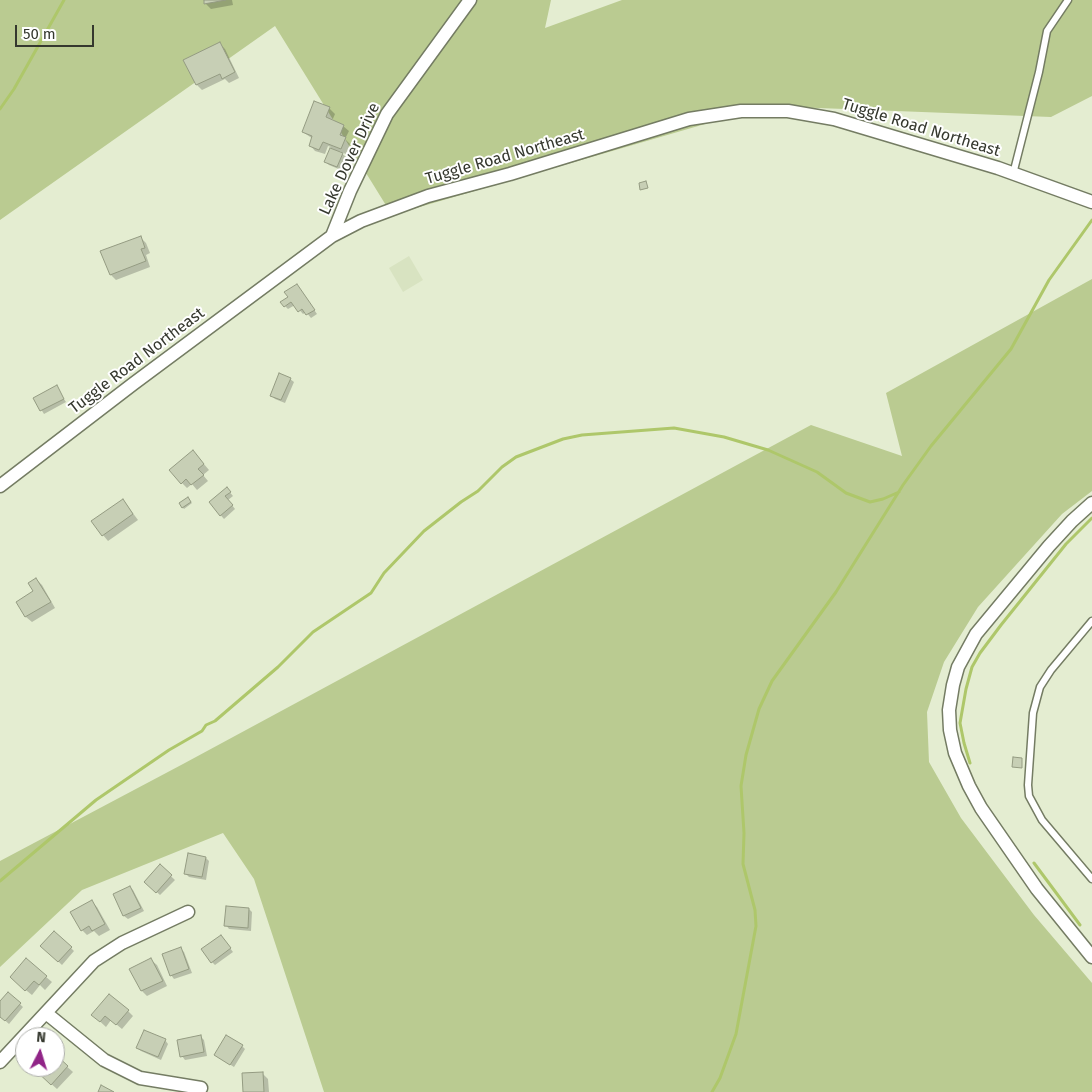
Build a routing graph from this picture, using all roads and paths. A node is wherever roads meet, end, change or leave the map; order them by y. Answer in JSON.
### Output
{"nodes":[{"id":1,"x":470,"y":0,"type":"edge"},
{"id":2,"x":1068,"y":0,"type":"edge"},
{"id":3,"x":1013,"y":174,"type":"junction"},
{"id":4,"x":1092,"y":202,"type":"edge"},
{"id":5,"x":332,"y":236,"type":"junction"},
{"id":6,"x":0,"y":486,"type":"edge"},
{"id":7,"x":1092,"y":503,"type":"edge"},
{"id":8,"x":1092,"y":621,"type":"edge"},
{"id":9,"x":1092,"y":879,"type":"edge"},
{"id":10,"x":188,"y":912,"type":"dead end"},
{"id":11,"x":1092,"y":957,"type":"edge"},
{"id":12,"x":46,"y":1013,"type":"junction"},
{"id":13,"x":0,"y":1062,"type":"edge"},
{"id":14,"x":201,"y":1088,"type":"dead end"}],
"edges":[{"from":1,"to":5,"type":"street","name":"Lake Dover Drive"},
{"from":2,"to":3,"type":"lane"},
{"from":3,"to":4,"type":"street","name":"Tuggle Road Northeast"},
{"from":3,"to":5,"type":"street","name":"Tuggle Road Northeast"},
{"from":5,"to":6,"type":"street","name":"Tuggle Road Northeast"},
{"from":7,"to":11,"type":"street"},
{"from":8,"to":9,"type":"lane"},
{"from":10,"to":12,"type":"street"},
{"from":12,"to":13,"type":"street"},
{"from":12,"to":14,"type":"street"}]}
